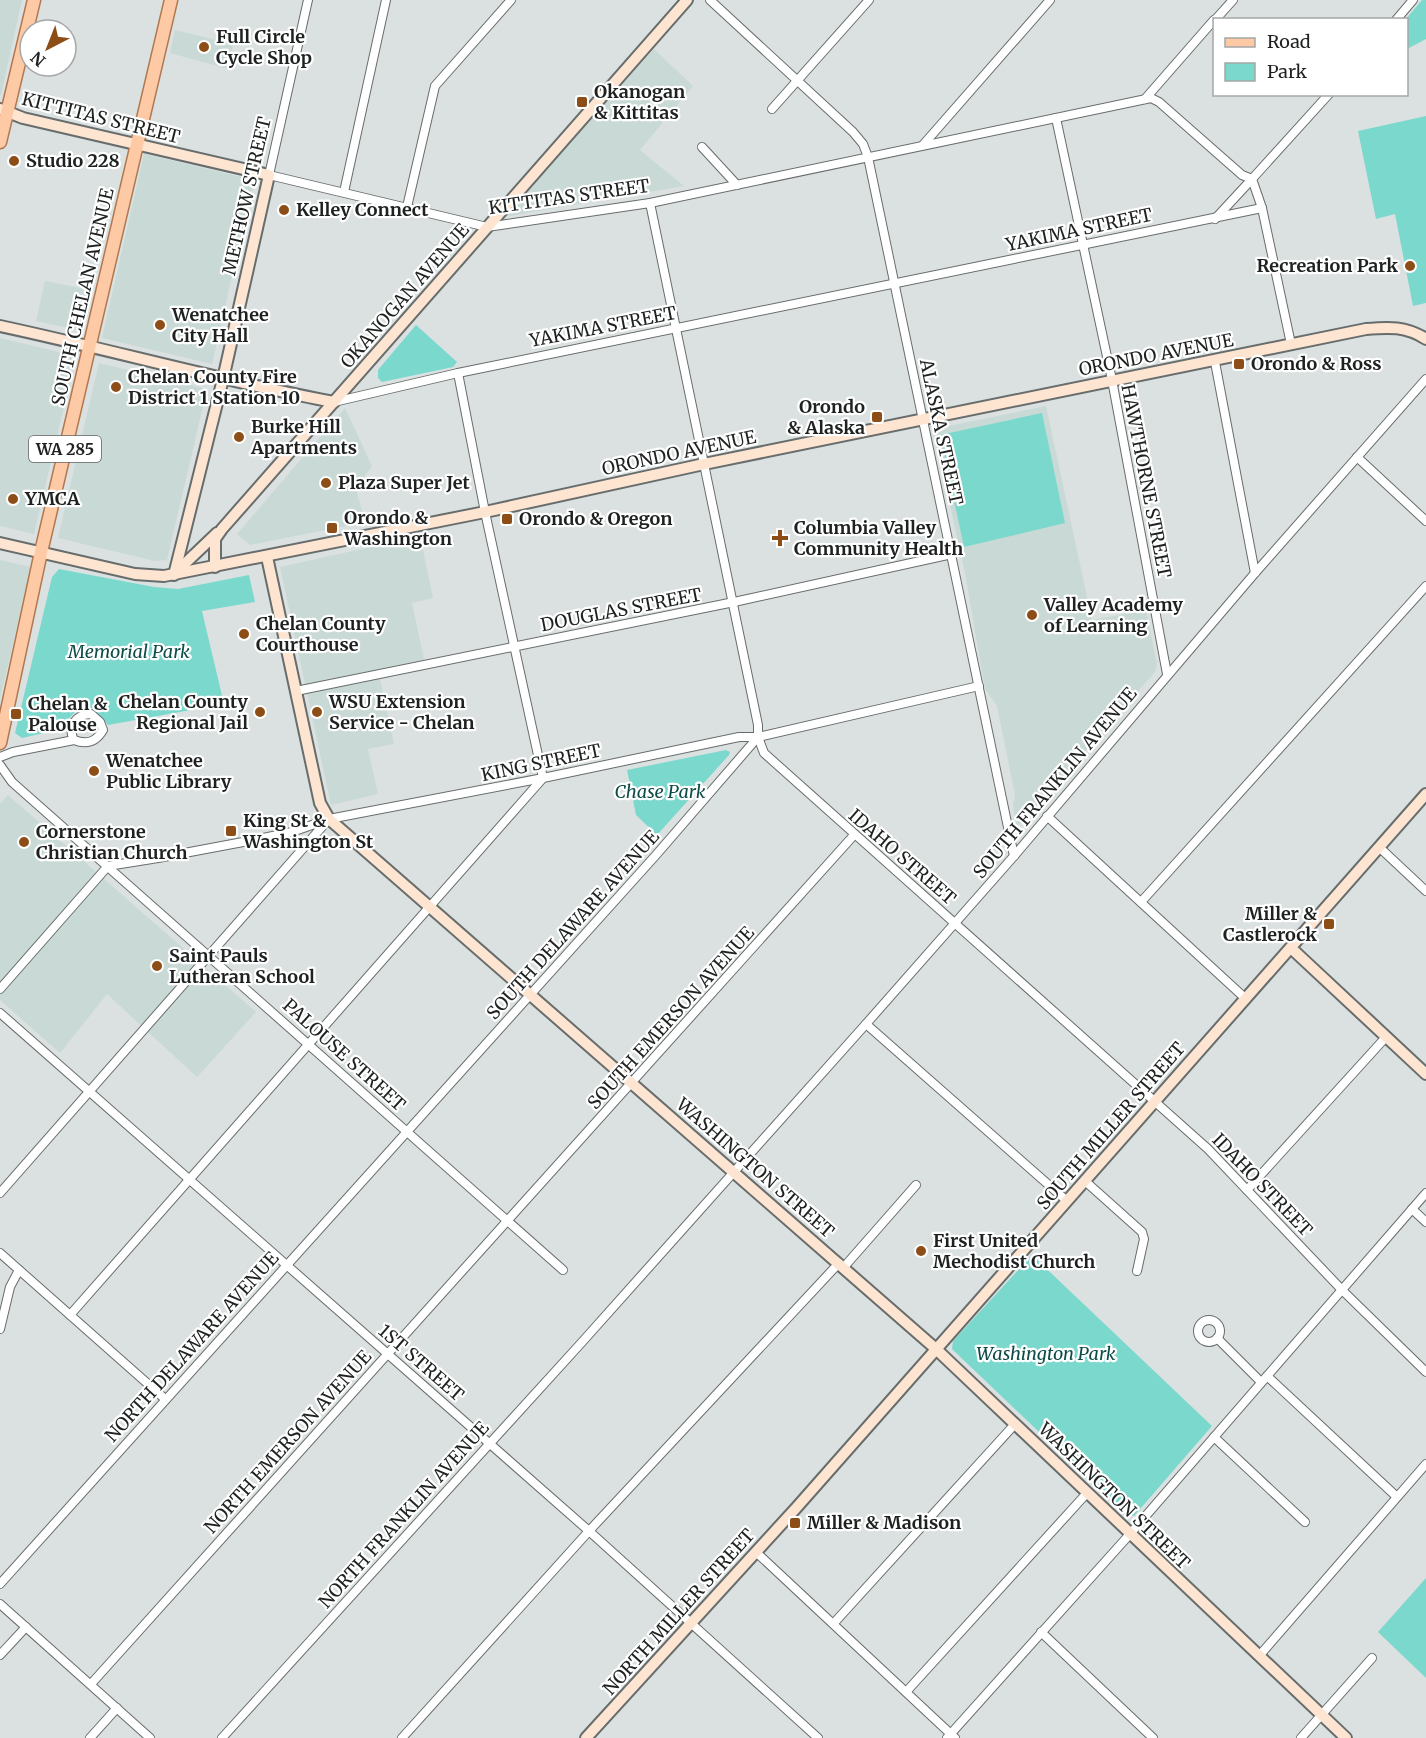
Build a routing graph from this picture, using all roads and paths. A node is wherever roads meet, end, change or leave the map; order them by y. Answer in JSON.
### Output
{"nodes":[{"id":1,"x":33,"y":0,"type":"edge"},
{"id":2,"x":171,"y":0,"type":"edge"},
{"id":3,"x":308,"y":0,"type":"edge"},
{"id":4,"x":386,"y":0,"type":"edge"},
{"id":5,"x":511,"y":0,"type":"edge"},
{"id":6,"x":687,"y":0,"type":"edge"},
{"id":7,"x":710,"y":0,"type":"edge"},
{"id":8,"x":869,"y":0,"type":"edge"},
{"id":9,"x":1050,"y":0,"type":"edge"},
{"id":10,"x":1233,"y":0,"type":"edge"},
{"id":11,"x":1413,"y":0,"type":"edge"},
{"id":12,"x":1217,"y":18,"type":"edge"},
{"id":13,"x":1398,"y":18,"type":"edge"},
{"id":14,"x":1213,"y":22,"type":"edge"},
{"id":15,"x":798,"y":81,"type":"junction"},
{"id":16,"x":1327,"y":96,"type":"edge"},
{"id":17,"x":1144,"y":100,"type":"junction"},
{"id":18,"x":772,"y":109,"type":"dead end"},
{"id":19,"x":4,"y":110,"type":"edge"},
{"id":20,"x":1056,"y":118,"type":"junction"},
{"id":21,"x":0,"y":142,"type":"edge"},
{"id":22,"x":138,"y":145,"type":"junction"},
{"id":23,"x":923,"y":145,"type":"junction"},
{"id":24,"x":702,"y":147,"type":"dead end"},
{"id":25,"x":868,"y":157,"type":"junction"},
{"id":26,"x":269,"y":175,"type":"junction"},
{"id":27,"x":1252,"y":179,"type":"junction"},
{"id":28,"x":737,"y":184,"type":"junction"},
{"id":29,"x":344,"y":192,"type":"junction"},
{"id":30,"x":650,"y":203,"type":"junction"},
{"id":31,"x":407,"y":207,"type":"junction"},
{"id":32,"x":1262,"y":208,"type":"junction"},
{"id":33,"x":1215,"y":219,"type":"junction"},
{"id":34,"x":487,"y":227,"type":"junction"},
{"id":35,"x":1083,"y":246,"type":"junction"},
{"id":36,"x":895,"y":284,"type":"junction"},
{"id":37,"x":0,"y":326,"type":"edge"},
{"id":38,"x":676,"y":329,"type":"junction"},
{"id":39,"x":1426,"y":339,"type":"edge"},
{"id":40,"x":1291,"y":344,"type":"junction"},
{"id":41,"x":90,"y":345,"type":"junction"},
{"id":42,"x":1215,"y":362,"type":"junction"},
{"id":43,"x":458,"y":373,"type":"junction"},
{"id":44,"x":223,"y":379,"type":"junction"},
{"id":45,"x":1426,"y":379,"type":"edge"},
{"id":46,"x":1112,"y":380,"type":"junction"},
{"id":47,"x":334,"y":402,"type":"junction"},
{"id":48,"x":923,"y":420,"type":"junction"},
{"id":49,"x":1357,"y":457,"type":"junction"},
{"id":50,"x":704,"y":464,"type":"junction"},
{"id":51,"x":485,"y":513,"type":"junction"},
{"id":52,"x":1426,"y":521,"type":"edge"},
{"id":53,"x":222,"y":529,"type":"junction"},
{"id":54,"x":0,"y":543,"type":"edge"},
{"id":55,"x":41,"y":552,"type":"junction"},
{"id":56,"x":951,"y":554,"type":"junction"},
{"id":57,"x":267,"y":557,"type":"junction"},
{"id":58,"x":215,"y":567,"type":"junction"},
{"id":59,"x":1255,"y":573,"type":"junction"},
{"id":60,"x":174,"y":575,"type":"junction"},
{"id":61,"x":1426,"y":586,"type":"edge"},
{"id":62,"x":734,"y":602,"type":"junction"},
{"id":63,"x":515,"y":646,"type":"junction"},
{"id":64,"x":1167,"y":674,"type":"junction"},
{"id":65,"x":979,"y":686,"type":"junction"},
{"id":66,"x":296,"y":691,"type":"junction"},
{"id":67,"x":759,"y":737,"type":"junction"},
{"id":68,"x":74,"y":740,"type":"junction"},
{"id":69,"x":0,"y":743,"type":"edge"},
{"id":70,"x":0,"y":757,"type":"edge"},
{"id":71,"x":0,"y":765,"type":"edge"},
{"id":72,"x":543,"y":778,"type":"junction"},
{"id":73,"x":1426,"y":794,"type":"edge"},
{"id":74,"x":1047,"y":816,"type":"junction"},
{"id":75,"x":329,"y":819,"type":"junction"},
{"id":76,"x":854,"y":835,"type":"junction"},
{"id":77,"x":1380,"y":847,"type":"junction"},
{"id":78,"x":1014,"y":856,"type":"junction"},
{"id":79,"x":108,"y":866,"type":"junction"},
{"id":80,"x":1426,"y":891,"type":"edge"},
{"id":81,"x":1141,"y":902,"type":"junction"},
{"id":82,"x":429,"y":908,"type":"junction"},
{"id":83,"x":955,"y":923,"type":"junction"},
{"id":84,"x":1290,"y":948,"type":"junction"},
{"id":85,"x":209,"y":955,"type":"junction"},
{"id":86,"x":0,"y":989,"type":"edge"},
{"id":87,"x":530,"y":995,"type":"junction"},
{"id":88,"x":1246,"y":999,"type":"junction"},
{"id":89,"x":0,"y":1013,"type":"edge"},
{"id":90,"x":866,"y":1024,"type":"junction"},
{"id":91,"x":1386,"y":1037,"type":"junction"},
{"id":92,"x":309,"y":1042,"type":"junction"},
{"id":93,"x":1426,"y":1074,"type":"edge"},
{"id":94,"x":632,"y":1083,"type":"junction"},
{"id":95,"x":89,"y":1091,"type":"junction"},
{"id":96,"x":1156,"y":1101,"type":"junction"},
{"id":97,"x":408,"y":1131,"type":"junction"},
{"id":98,"x":734,"y":1172,"type":"junction"},
{"id":99,"x":189,"y":1180,"type":"junction"},
{"id":100,"x":1085,"y":1181,"type":"junction"},
{"id":101,"x":916,"y":1185,"type":"dead end"},
{"id":102,"x":1247,"y":1190,"type":"junction"},
{"id":103,"x":0,"y":1193,"type":"edge"},
{"id":104,"x":1426,"y":1193,"type":"edge"},
{"id":105,"x":1067,"y":1201,"type":"junction"},
{"id":106,"x":1412,"y":1209,"type":"junction"},
{"id":107,"x":509,"y":1220,"type":"junction"},
{"id":108,"x":1426,"y":1222,"type":"edge"},
{"id":109,"x":0,"y":1252,"type":"edge"},
{"id":110,"x":286,"y":1265,"type":"junction"},
{"id":111,"x":841,"y":1265,"type":"junction"},
{"id":112,"x":19,"y":1270,"type":"junction"},
{"id":113,"x":563,"y":1270,"type":"dead end"},
{"id":114,"x":1137,"y":1271,"type":"dead end"},
{"id":115,"x":1341,"y":1290,"type":"junction"},
{"id":116,"x":609,"y":1312,"type":"joint"},
{"id":117,"x":70,"y":1315,"type":"junction"},
{"id":118,"x":0,"y":1329,"type":"edge"},
{"id":119,"x":1217,"y":1338,"type":"dead end"},
{"id":120,"x":936,"y":1349,"type":"junction"},
{"id":121,"x":388,"y":1354,"type":"junction"},
{"id":122,"x":1426,"y":1372,"type":"edge"},
{"id":123,"x":1267,"y":1376,"type":"junction"},
{"id":124,"x":1261,"y":1383,"type":"junction"},
{"id":125,"x":165,"y":1399,"type":"junction"},
{"id":126,"x":1015,"y":1424,"type":"junction"},
{"id":127,"x":1214,"y":1437,"type":"junction"},
{"id":128,"x":489,"y":1443,"type":"junction"},
{"id":129,"x":1426,"y":1464,"type":"edge"},
{"id":130,"x":1087,"y":1493,"type":"junction"},
{"id":131,"x":1397,"y":1497,"type":"junction"},
{"id":132,"x":797,"y":1507,"type":"joint"},
{"id":133,"x":1305,"y":1522,"type":"dead end"},
{"id":134,"x":589,"y":1531,"type":"junction"},
{"id":135,"x":1130,"y":1534,"type":"junction"},
{"id":136,"x":756,"y":1552,"type":"junction"},
{"id":137,"x":0,"y":1584,"type":"edge"},
{"id":138,"x":0,"y":1604,"type":"edge"},
{"id":139,"x":692,"y":1622,"type":"junction"},
{"id":140,"x":834,"y":1623,"type":"junction"},
{"id":141,"x":26,"y":1627,"type":"junction"},
{"id":142,"x":1041,"y":1632,"type":"junction"},
{"id":143,"x":0,"y":1655,"type":"edge"},
{"id":144,"x":1259,"y":1656,"type":"junction"},
{"id":145,"x":1372,"y":1658,"type":"dead end"},
{"id":146,"x":91,"y":1684,"type":"junction"},
{"id":147,"x":906,"y":1692,"type":"junction"},
{"id":148,"x":117,"y":1708,"type":"junction"},
{"id":149,"x":1322,"y":1715,"type":"junction"},
{"id":150,"x":951,"y":1737,"type":"edge"},
{"id":151,"x":90,"y":1738,"type":"edge"},
{"id":152,"x":150,"y":1738,"type":"edge"},
{"id":153,"x":222,"y":1738,"type":"edge"},
{"id":154,"x":402,"y":1738,"type":"edge"},
{"id":155,"x":586,"y":1738,"type":"edge"},
{"id":156,"x":818,"y":1738,"type":"edge"},
{"id":157,"x":1153,"y":1738,"type":"edge"},
{"id":158,"x":1301,"y":1738,"type":"edge"},
{"id":159,"x":1346,"y":1738,"type":"edge"}],
"edges":[{"from":1,"to":19,"type":"main road"},
{"from":2,"to":22,"type":"main road","name":"SOUTH CHELAN AVENUE","number":"WA 285"},
{"from":3,"to":26,"type":"street","name":"METHOW STREET"},
{"from":4,"to":29,"type":"street"},
{"from":5,"to":31,"type":"street"},
{"from":6,"to":34,"type":"street","name":"OKANOGAN AVENUE"},
{"from":7,"to":15,"type":"street","name":"ALASKA STREET"},
{"from":8,"to":15,"type":"street"},
{"from":9,"to":23,"type":"street"},
{"from":10,"to":12,"type":"street"},
{"from":11,"to":13,"type":"street"},
{"from":14,"to":17,"type":"street"},
{"from":15,"to":18,"type":"street"},
{"from":15,"to":25,"type":"street","name":"ALASKA STREET"},
{"from":16,"to":27,"type":"street"},
{"from":17,"to":20,"type":"street","name":"KITTITAS STREET"},
{"from":17,"to":27,"type":"street"},
{"from":19,"to":21,"type":"main road"},
{"from":19,"to":22,"type":"street","name":"KITTITAS STREET"},
{"from":20,"to":23,"type":"street","name":"KITTITAS STREET"},
{"from":20,"to":35,"type":"street","name":"HAWTHORNE STREET"},
{"from":22,"to":26,"type":"street","name":"KITTITAS STREET"},
{"from":22,"to":41,"type":"main road","name":"SOUTH CHELAN AVENUE","number":"WA 285"},
{"from":23,"to":25,"type":"street","name":"KITTITAS STREET"},
{"from":24,"to":28,"type":"street"},
{"from":25,"to":28,"type":"street","name":"KITTITAS STREET"},
{"from":25,"to":36,"type":"street","name":"ALASKA STREET"},
{"from":26,"to":29,"type":"street","name":"KITTITAS STREET"},
{"from":26,"to":44,"type":"street","name":"METHOW STREET"},
{"from":27,"to":32,"type":"street"},
{"from":27,"to":33,"type":"street"},
{"from":28,"to":30,"type":"street","name":"KITTITAS STREET"},
{"from":29,"to":31,"type":"street","name":"KITTITAS STREET"},
{"from":30,"to":34,"type":"street","name":"KITTITAS STREET"},
{"from":30,"to":38,"type":"street","name":"IDAHO STREET"},
{"from":31,"to":34,"type":"street","name":"KITTITAS STREET"},
{"from":32,"to":33,"type":"street","name":"YAKIMA STREET"},
{"from":32,"to":40,"type":"street"},
{"from":33,"to":35,"type":"street","name":"YAKIMA STREET"},
{"from":34,"to":47,"type":"street","name":"OKANOGAN AVENUE"},
{"from":35,"to":36,"type":"street","name":"YAKIMA STREET"},
{"from":35,"to":46,"type":"street","name":"HAWTHORNE STREET"},
{"from":36,"to":38,"type":"street","name":"YAKIMA STREET"},
{"from":36,"to":48,"type":"street","name":"ALASKA STREET"},
{"from":37,"to":41,"type":"street","name":"YAKIMA STREET"},
{"from":38,"to":43,"type":"street","name":"YAKIMA STREET"},
{"from":38,"to":50,"type":"street","name":"IDAHO STREET"},
{"from":39,"to":40,"type":"street","name":"ORONDO AVENUE"},
{"from":40,"to":42,"type":"street","name":"ORONDO AVENUE"},
{"from":41,"to":44,"type":"street","name":"YAKIMA STREET"},
{"from":41,"to":55,"type":"main road","name":"SOUTH CHELAN AVENUE","number":"WA 285"},
{"from":42,"to":46,"type":"street","name":"ORONDO AVENUE"},
{"from":42,"to":59,"type":"street"},
{"from":43,"to":47,"type":"street","name":"YAKIMA STREET"},
{"from":43,"to":51,"type":"street"},
{"from":44,"to":47,"type":"street","name":"YAKIMA STREET"},
{"from":44,"to":60,"type":"street","name":"METHOW STREET"},
{"from":45,"to":49,"type":"street","name":"SOUTH FRANKLIN AVENUE"},
{"from":46,"to":48,"type":"street","name":"ORONDO AVENUE"},
{"from":46,"to":64,"type":"street","name":"HAWTHORNE STREET"},
{"from":47,"to":53,"type":"street","name":"OKANOGAN AVENUE"},
{"from":48,"to":50,"type":"street","name":"ORONDO AVENUE"},
{"from":48,"to":56,"type":"street","name":"ALASKA STREET"},
{"from":49,"to":52,"type":"street"},
{"from":49,"to":59,"type":"street","name":"SOUTH FRANKLIN AVENUE"},
{"from":50,"to":51,"type":"street","name":"ORONDO AVENUE"},
{"from":50,"to":62,"type":"street","name":"IDAHO STREET"},
{"from":51,"to":57,"type":"street","name":"ORONDO AVENUE"},
{"from":51,"to":63,"type":"street"},
{"from":53,"to":58,"type":"street","name":"OKANOGAN AVENUE"},
{"from":53,"to":60,"type":"street"},
{"from":54,"to":55,"type":"street","name":"ORONDO AVENUE"},
{"from":55,"to":60,"type":"street","name":"ORONDO AVENUE"},
{"from":55,"to":69,"type":"main road","name":"SOUTH CHELAN AVENUE","number":"WA 285"},
{"from":56,"to":62,"type":"street","name":"DOUGLAS STREET"},
{"from":56,"to":65,"type":"street","name":"ALASKA STREET"},
{"from":57,"to":58,"type":"street","name":"ORONDO AVENUE"},
{"from":57,"to":66,"type":"street","name":"WASHINGTON STREET"},
{"from":58,"to":60,"type":"street","name":"ORONDO AVENUE"},
{"from":59,"to":64,"type":"street","name":"SOUTH FRANKLIN AVENUE"},
{"from":61,"to":81,"type":"street"},
{"from":62,"to":63,"type":"street","name":"DOUGLAS STREET"},
{"from":62,"to":67,"type":"street","name":"IDAHO STREET"},
{"from":63,"to":66,"type":"street","name":"DOUGLAS STREET"},
{"from":63,"to":72,"type":"street"},
{"from":64,"to":74,"type":"street","name":"SOUTH FRANKLIN AVENUE"},
{"from":65,"to":67,"type":"street","name":"KING STREET"},
{"from":65,"to":78,"type":"street","name":"ALASKA STREET"},
{"from":66,"to":75,"type":"street","name":"WASHINGTON STREET"},
{"from":67,"to":72,"type":"street","name":"KING STREET"},
{"from":67,"to":76,"type":"street","name":"IDAHO STREET"},
{"from":67,"to":87,"type":"street","name":"SOUTH DELAWARE AVENUE"},
{"from":68,"to":68,"type":"street"},
{"from":68,"to":70,"type":"street"},
{"from":71,"to":79,"type":"street","name":"PALOUSE STREET"},
{"from":72,"to":75,"type":"street","name":"KING STREET"},
{"from":72,"to":82,"type":"street"},
{"from":73,"to":77,"type":"street","name":"SOUTH MILLER STREET"},
{"from":74,"to":78,"type":"street","name":"SOUTH FRANKLIN AVENUE"},
{"from":74,"to":81,"type":"street"},
{"from":75,"to":79,"type":"street","name":"KING STREET"},
{"from":75,"to":82,"type":"street","name":"WASHINGTON STREET"},
{"from":75,"to":85,"type":"street"},
{"from":76,"to":83,"type":"street","name":"IDAHO STREET"},
{"from":76,"to":94,"type":"street","name":"SOUTH EMERSON AVENUE"},
{"from":77,"to":80,"type":"street"},
{"from":77,"to":84,"type":"street","name":"SOUTH MILLER STREET"},
{"from":78,"to":83,"type":"street","name":"SOUTH FRANKLIN AVENUE"},
{"from":79,"to":85,"type":"street","name":"PALOUSE STREET"},
{"from":79,"to":86,"type":"street"},
{"from":81,"to":88,"type":"street"},
{"from":82,"to":87,"type":"street","name":"WASHINGTON STREET"},
{"from":82,"to":92,"type":"street"},
{"from":83,"to":90,"type":"street","name":"SOUTH FRANKLIN AVENUE"},
{"from":83,"to":96,"type":"street","name":"IDAHO STREET"},
{"from":84,"to":88,"type":"street","name":"SOUTH MILLER STREET"},
{"from":84,"to":91,"type":"street"},
{"from":85,"to":92,"type":"street","name":"PALOUSE STREET"},
{"from":85,"to":95,"type":"street"},
{"from":87,"to":94,"type":"street","name":"WASHINGTON STREET"},
{"from":87,"to":97,"type":"street","name":"SOUTH DELAWARE AVENUE"},
{"from":88,"to":96,"type":"street","name":"SOUTH MILLER STREET"},
{"from":89,"to":95,"type":"street","name":"1ST STREET"},
{"from":90,"to":98,"type":"street","name":"SOUTH FRANKLIN AVENUE"},
{"from":90,"to":105,"type":"street"},
{"from":91,"to":93,"type":"street"},
{"from":91,"to":102,"type":"street"},
{"from":92,"to":97,"type":"street","name":"PALOUSE STREET"},
{"from":92,"to":99,"type":"street"},
{"from":94,"to":98,"type":"street","name":"WASHINGTON STREET"},
{"from":94,"to":107,"type":"street","name":"SOUTH EMERSON AVENUE"},
{"from":95,"to":99,"type":"street","name":"1ST STREET"},
{"from":95,"to":103,"type":"street"},
{"from":96,"to":100,"type":"street","name":"SOUTH MILLER STREET"},
{"from":96,"to":102,"type":"street","name":"IDAHO STREET"},
{"from":97,"to":107,"type":"street","name":"PALOUSE STREET"},
{"from":97,"to":110,"type":"street","name":"NORTH DELAWARE AVENUE"},
{"from":98,"to":111,"type":"street","name":"WASHINGTON STREET"},
{"from":98,"to":116,"type":"street","name":"SOUTH FRANKLIN AVENUE"},
{"from":99,"to":110,"type":"street","name":"1ST STREET"},
{"from":99,"to":117,"type":"street"},
{"from":100,"to":105,"type":"street","name":"SOUTH MILLER STREET"},
{"from":100,"to":114,"type":"street"},
{"from":101,"to":111,"type":"street"},
{"from":102,"to":115,"type":"street","name":"IDAHO STREET"},
{"from":104,"to":106,"type":"street"},
{"from":105,"to":120,"type":"street","name":"SOUTH MILLER STREET"},
{"from":106,"to":108,"type":"street"},
{"from":106,"to":115,"type":"street"},
{"from":107,"to":113,"type":"street","name":"PALOUSE STREET"},
{"from":107,"to":121,"type":"street","name":"NORTH EMERSON AVENUE"},
{"from":109,"to":112,"type":"street"},
{"from":110,"to":121,"type":"street","name":"1ST STREET"},
{"from":110,"to":125,"type":"street","name":"NORTH DELAWARE AVENUE"},
{"from":111,"to":120,"type":"street","name":"WASHINGTON STREET"},
{"from":111,"to":134,"type":"street"},
{"from":112,"to":117,"type":"street"},
{"from":112,"to":118,"type":"street"},
{"from":115,"to":122,"type":"street","name":"IDAHO STREET"},
{"from":115,"to":123,"type":"street"},
{"from":116,"to":128,"type":"street","name":"NORTH FRANKLIN AVENUE"},
{"from":117,"to":125,"type":"street"},
{"from":119,"to":124,"type":"street"},
{"from":120,"to":126,"type":"street","name":"WASHINGTON STREET"},
{"from":120,"to":132,"type":"street","name":"SOUTH MILLER STREET"},
{"from":121,"to":128,"type":"street","name":"1ST STREET"},
{"from":121,"to":146,"type":"street","name":"NORTH EMERSON AVENUE"},
{"from":123,"to":124,"type":"street"},
{"from":123,"to":131,"type":"street"},
{"from":124,"to":127,"type":"street"},
{"from":125,"to":137,"type":"street","name":"NORTH DELAWARE AVENUE"},
{"from":126,"to":130,"type":"street","name":"WASHINGTON STREET"},
{"from":126,"to":140,"type":"street"},
{"from":127,"to":133,"type":"street"},
{"from":127,"to":135,"type":"street"},
{"from":128,"to":134,"type":"street","name":"1ST STREET"},
{"from":128,"to":153,"type":"street","name":"NORTH FRANKLIN AVENUE"},
{"from":129,"to":131,"type":"street"},
{"from":130,"to":135,"type":"street","name":"WASHINGTON STREET"},
{"from":130,"to":147,"type":"street"},
{"from":131,"to":144,"type":"street"},
{"from":132,"to":136,"type":"street","name":"NORTH MILLER STREET"},
{"from":134,"to":139,"type":"street","name":"1ST STREET"},
{"from":134,"to":154,"type":"street"},
{"from":135,"to":142,"type":"street"},
{"from":135,"to":144,"type":"street","name":"WASHINGTON STREET"},
{"from":136,"to":139,"type":"street","name":"NORTH MILLER STREET"},
{"from":136,"to":140,"type":"street"},
{"from":138,"to":141,"type":"street"},
{"from":139,"to":155,"type":"street","name":"NORTH MILLER STREET"},
{"from":139,"to":156,"type":"street","name":"1ST STREET"},
{"from":140,"to":147,"type":"street"},
{"from":141,"to":143,"type":"street"},
{"from":141,"to":146,"type":"street"},
{"from":142,"to":150,"type":"street"},
{"from":142,"to":157,"type":"street"},
{"from":144,"to":149,"type":"street","name":"WASHINGTON STREET"},
{"from":145,"to":149,"type":"street"},
{"from":146,"to":148,"type":"street"},
{"from":147,"to":150,"type":"street"},
{"from":148,"to":151,"type":"street"},
{"from":148,"to":152,"type":"street"},
{"from":149,"to":158,"type":"street"},
{"from":149,"to":159,"type":"street","name":"WASHINGTON STREET"}]}
